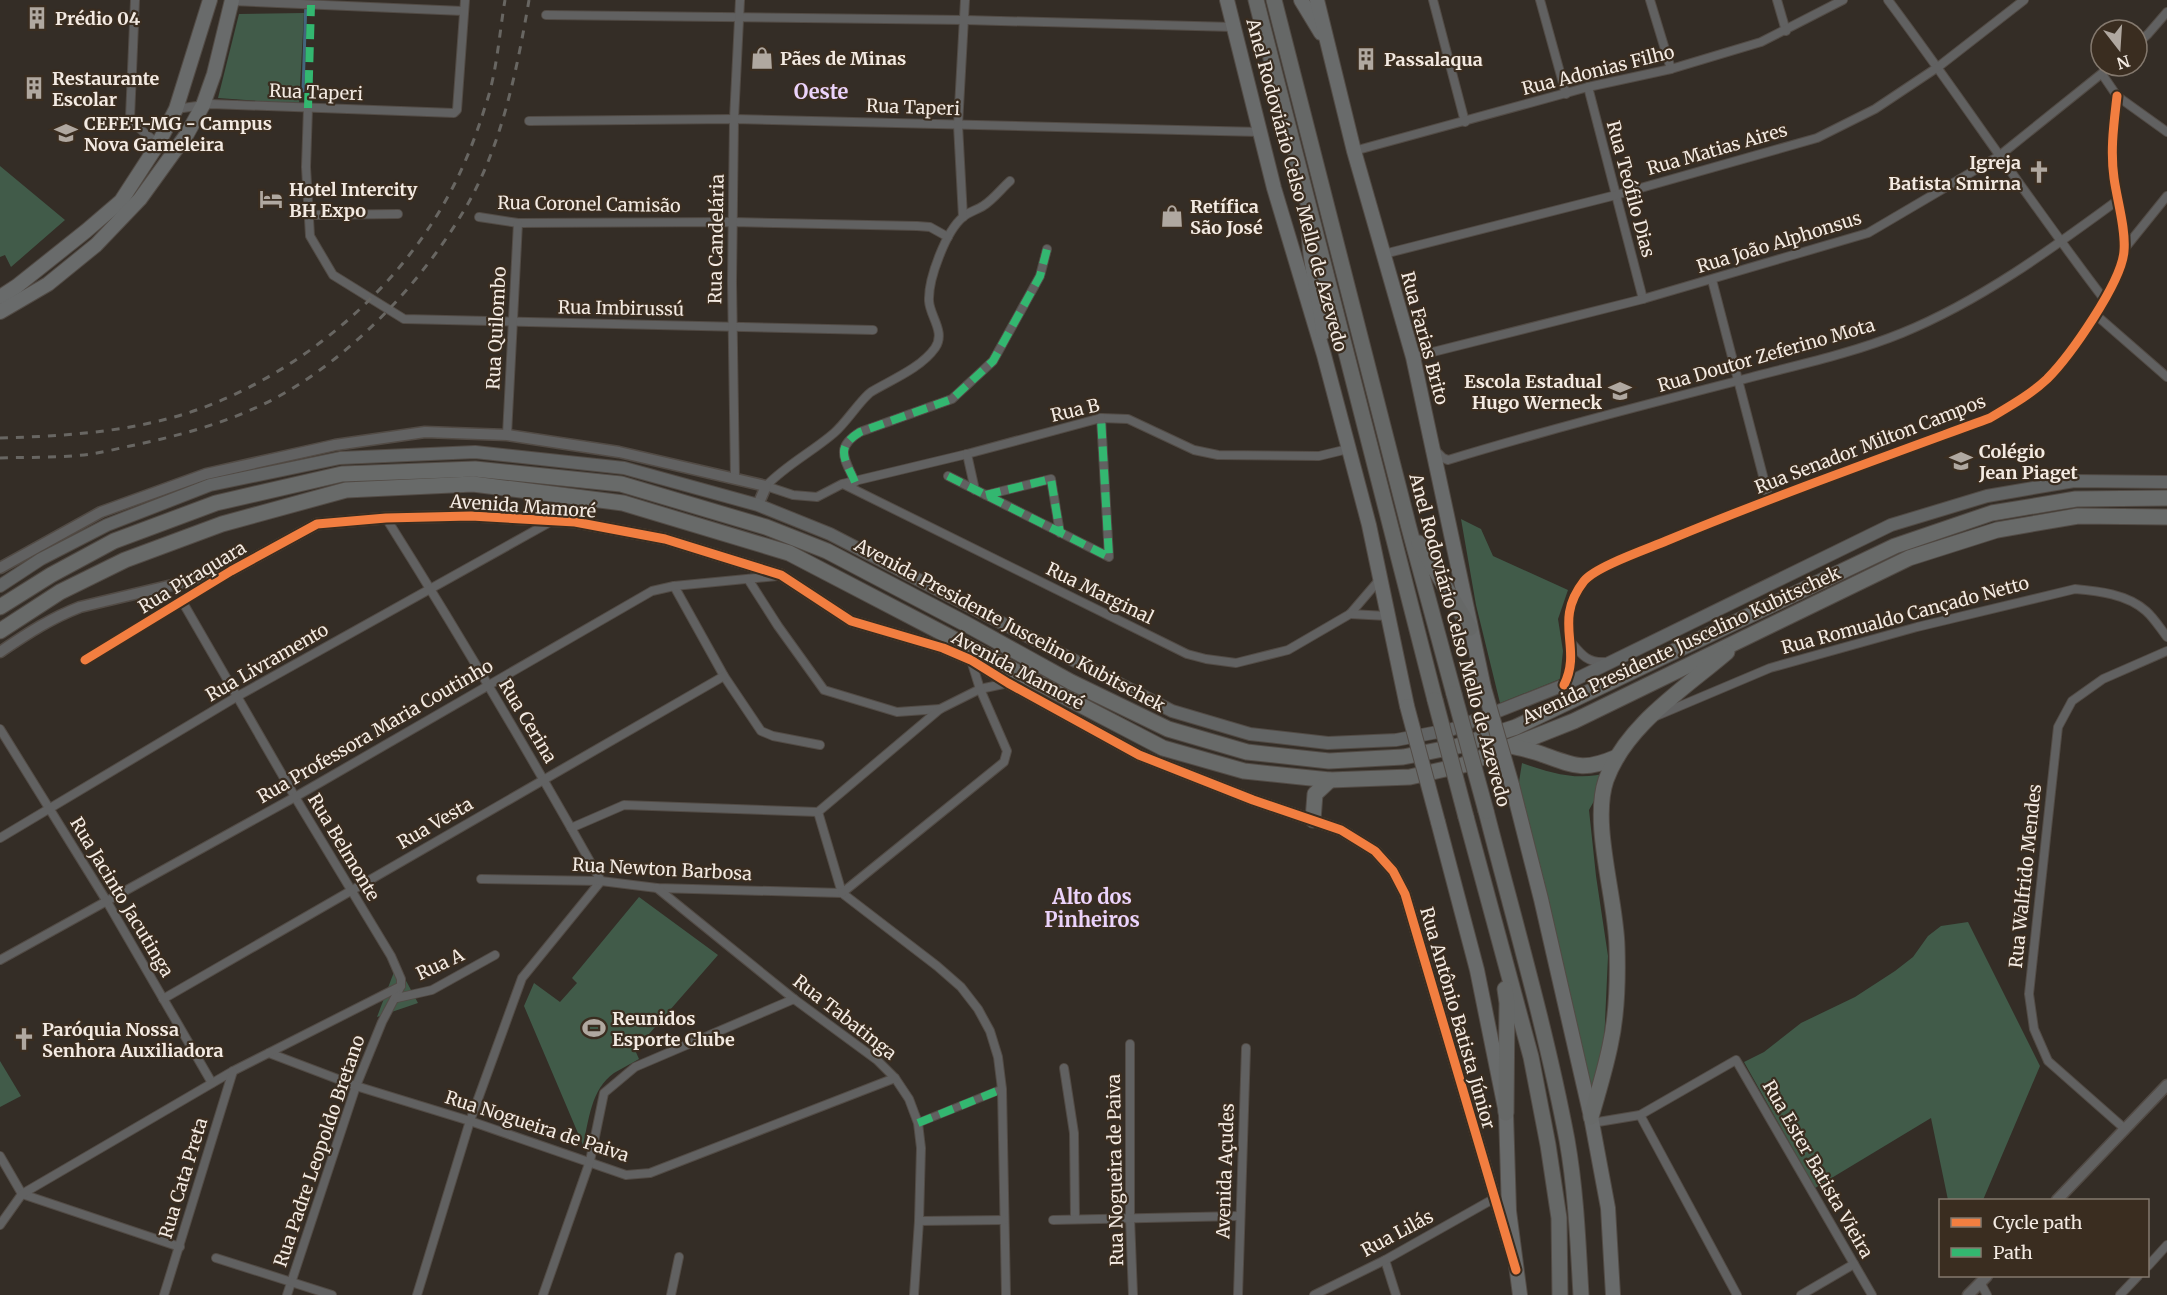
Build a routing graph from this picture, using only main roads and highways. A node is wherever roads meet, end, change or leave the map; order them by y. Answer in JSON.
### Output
{"nodes":[{"id":1,"x":210,"y":0,"type":"edge"},
{"id":2,"x":1227,"y":0,"type":"edge"},
{"id":3,"x":1256,"y":0,"type":"edge"},
{"id":4,"x":1274,"y":0,"type":"edge"},
{"id":5,"x":1301,"y":0,"type":"edge"},
{"id":6,"x":1317,"y":0,"type":"edge"},
{"id":7,"x":232,"y":1,"type":"edge"},
{"id":8,"x":1330,"y":51,"type":"junction"},
{"id":9,"x":1310,"y":205,"type":"junction"},
{"id":10,"x":0,"y":297,"type":"edge"},
{"id":11,"x":0,"y":312,"type":"edge"},
{"id":12,"x":1324,"y":355,"type":"junction"},
{"id":13,"x":2167,"y":482,"type":"edge"},
{"id":14,"x":2167,"y":498,"type":"edge"},
{"id":15,"x":2167,"y":517,"type":"edge"},
{"id":16,"x":1409,"y":528,"type":"junction"},
{"id":17,"x":0,"y":586,"type":"edge"},
{"id":18,"x":0,"y":607,"type":"edge"},
{"id":19,"x":1470,"y":628,"type":"junction"},
{"id":20,"x":0,"y":631,"type":"edge"},
{"id":21,"x":1745,"y":636,"type":"junction"},
{"id":22,"x":1484,"y":688,"type":"joint"},
{"id":23,"x":1512,"y":746,"type":"junction"},
{"id":24,"x":1617,"y":757,"type":"junction"},
{"id":25,"x":1330,"y":780,"type":"junction"},
{"id":26,"x":1312,"y":820,"type":"road end"},
{"id":27,"x":1500,"y":938,"type":"junction"},
{"id":28,"x":1506,"y":1113,"type":"junction"},
{"id":29,"x":1592,"y":1120,"type":"junction"},
{"id":30,"x":1520,"y":1295,"type":"edge"},
{"id":31,"x":1560,"y":1295,"type":"edge"},
{"id":32,"x":1581,"y":1295,"type":"edge"},
{"id":33,"x":1613,"y":1295,"type":"edge"}],
"edges":[{"from":1,"to":10,"type":"main road"},
{"from":2,"to":12,"type":"main road","name":"Anel Rodoviário Celso Mello de Azevedo"},
{"from":3,"to":9,"type":"highway","name":"Anel Rodoviário Celso Mello de Azevedo"},
{"from":4,"to":16,"type":"highway","name":"Anel Rodoviário Celso Mello de Azevedo"},
{"from":5,"to":8,"type":"main road"},
{"from":6,"to":8,"type":"main road","name":"Rua Farias Brito"},
{"from":7,"to":11,"type":"main road"},
{"from":8,"to":19,"type":"main road","name":"Rua Farias Brito"},
{"from":9,"to":12,"type":"main road"},
{"from":9,"to":27,"type":"highway","name":"Anel Rodoviário Celso Mello de Azevedo","bridge":true},
{"from":12,"to":28,"type":"main road","name":"Anel Rodoviário Celso Mello de Azevedo","bridge":true},
{"from":13,"to":17,"type":"main road","name":"Avenida Presidente Juscelino Kubitschek"},
{"from":14,"to":18,"type":"highway","name":"Avenida Presidente Juscelino Kubitschek"},
{"from":15,"to":21,"type":"highway","name":"Avenida Presidente Juscelino Kubitschek"},
{"from":16,"to":19,"type":"highway"},
{"from":16,"to":32,"type":"highway","name":"Anel Rodoviário Celso Mello de Azevedo","bridge":true},
{"from":19,"to":22,"type":"main road","name":"Rua Farias Brito"},
{"from":20,"to":25,"type":"highway","name":"Avenida Presidente Juscelino Kubitschek"},
{"from":21,"to":23,"type":"highway","name":"Avenida Presidente Juscelino Kubitschek"},
{"from":21,"to":24,"type":"highway"},
{"from":22,"to":29,"type":"main road","name":"Anel Rodoviário Celso Mello de Azevedo","bridge":true},
{"from":23,"to":24,"type":"highway"},
{"from":23,"to":25,"type":"highway","name":"Avenida Presidente Juscelino Kubitschek"},
{"from":24,"to":29,"type":"highway"},
{"from":25,"to":26,"type":"highway"},
{"from":27,"to":28,"type":"highway"},
{"from":27,"to":31,"type":"highway","name":"Anel Rodoviário Celso Mello de Azevedo"},
{"from":28,"to":30,"type":"main road","name":"Anel Rodoviário Celso Mello de Azevedo"},
{"from":29,"to":33,"type":"main road","name":"Anel Rodoviário Celso Mello de Azevedo"}]}
